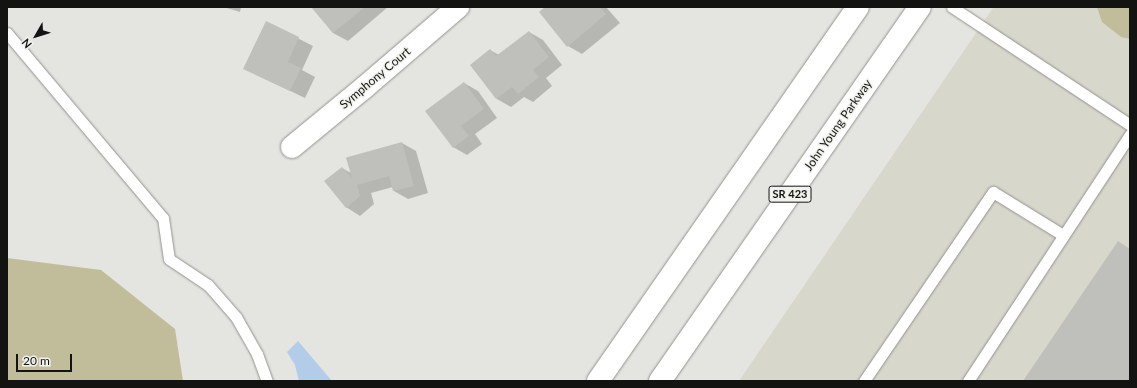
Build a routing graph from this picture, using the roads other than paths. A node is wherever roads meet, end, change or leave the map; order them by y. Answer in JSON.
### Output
{"nodes":[{"id":1,"x":458,"y":7,"type":"edge"},
{"id":2,"x":858,"y":7,"type":"edge"},
{"id":3,"x":920,"y":7,"type":"edge"},
{"id":4,"x":952,"y":7,"type":"edge"},
{"id":5,"x":7,"y":33,"type":"edge"},
{"id":6,"x":1130,"y":125,"type":"edge"},
{"id":7,"x":1130,"y":134,"type":"edge"},
{"id":8,"x":292,"y":147,"type":"dead end"},
{"id":9,"x":1063,"y":235,"type":"junction"},
{"id":10,"x":267,"y":381,"type":"edge"},
{"id":11,"x":598,"y":381,"type":"edge"},
{"id":12,"x":660,"y":381,"type":"edge"},
{"id":13,"x":864,"y":381,"type":"edge"},
{"id":14,"x":968,"y":381,"type":"edge"}],
"edges":[{"from":1,"to":8,"type":"main road","name":"Symphony Court"},
{"from":2,"to":11,"type":"main road"},
{"from":3,"to":12,"type":"main road","name":"John Young Parkway","number":"SR 423"},
{"from":4,"to":6,"type":"lane"},
{"from":5,"to":10,"type":"lane"},
{"from":7,"to":9,"type":"lane"},
{"from":9,"to":13,"type":"lane"},
{"from":9,"to":14,"type":"lane"}]}
